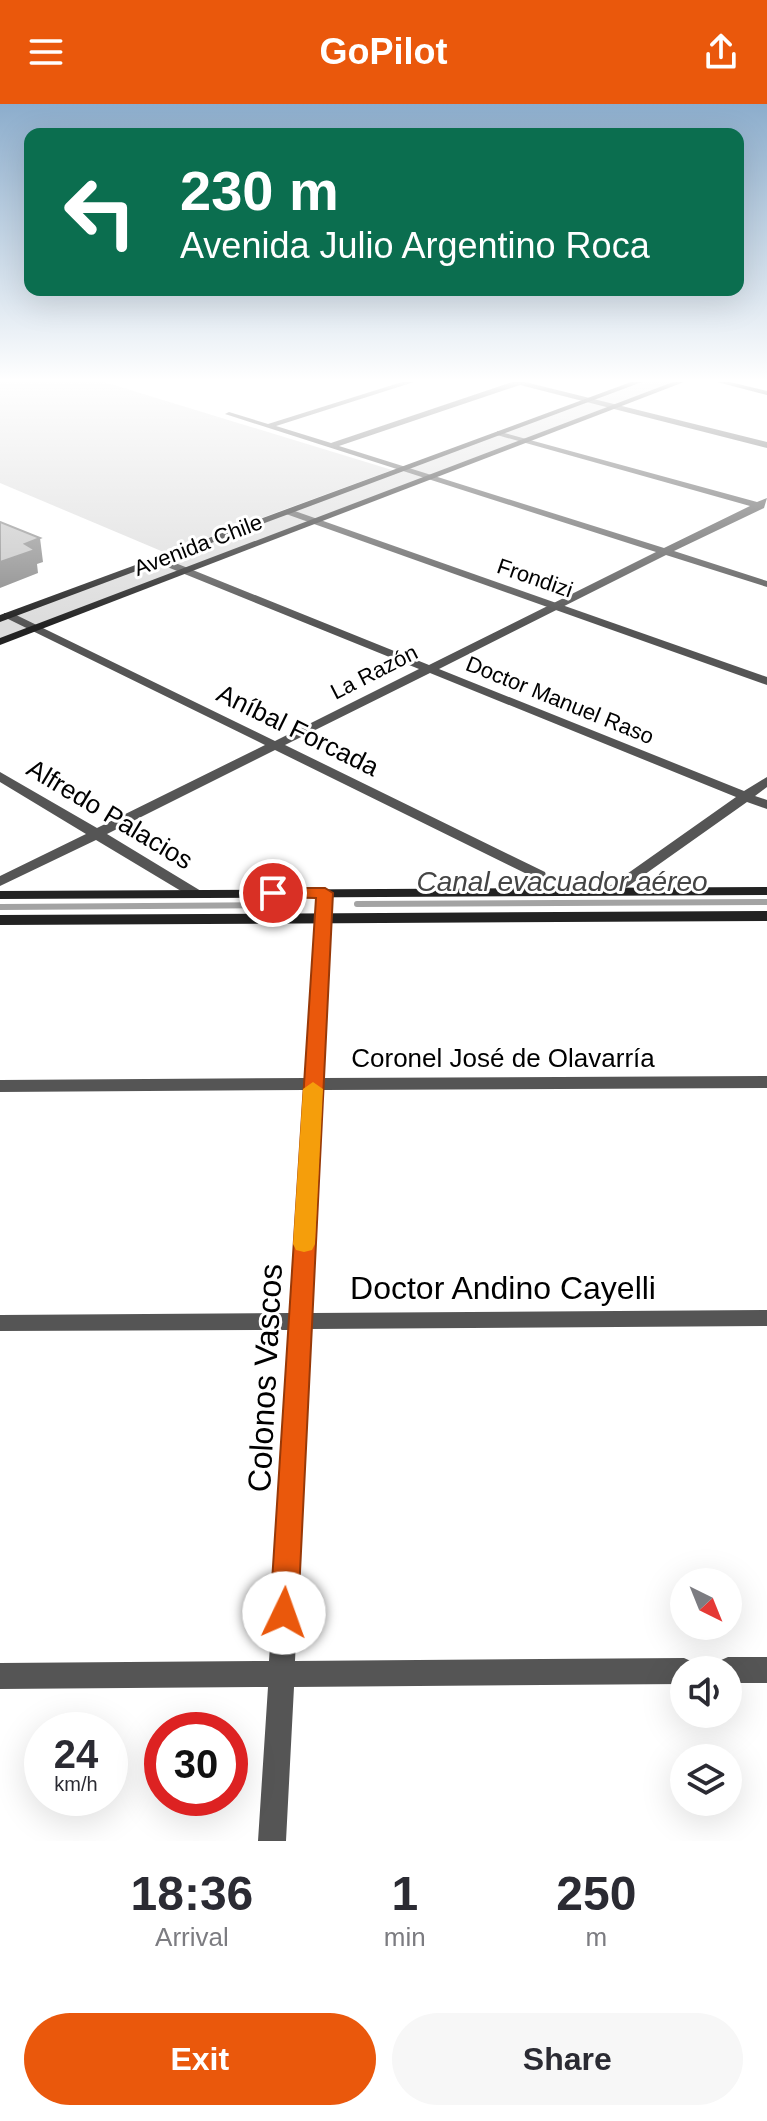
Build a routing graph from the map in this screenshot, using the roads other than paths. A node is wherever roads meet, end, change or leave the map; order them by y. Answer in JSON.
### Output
{"nodes":[{"id":1,"x":383,"y":463,"type":"edge"},
{"id":2,"x":422,"y":463,"type":"edge"},
{"id":3,"x":468,"y":463,"type":"edge"},
{"id":4,"x":612,"y":463,"type":"edge"},
{"id":5,"x":404,"y":470,"type":"junction"},
{"id":6,"x":430,"y":478,"type":"junction"},
{"id":7,"x":764,"y":504,"type":"edge"},
{"id":8,"x":289,"y":512,"type":"junction"},
{"id":9,"x":316,"y":521,"type":"junction"},
{"id":10,"x":666,"y":552,"type":"junction"},
{"id":11,"x":159,"y":560,"type":"junction"},
{"id":12,"x":186,"y":571,"type":"junction"},
{"id":13,"x":767,"y":584,"type":"edge"},
{"id":14,"x":556,"y":606,"type":"junction"},
{"id":15,"x":4,"y":617,"type":"edge"},
{"id":16,"x":36,"y":629,"type":"junction"},
{"id":17,"x":0,"y":642,"type":"edge"},
{"id":18,"x":430,"y":669,"type":"junction"},
{"id":19,"x":767,"y":681,"type":"edge"},
{"id":20,"x":276,"y":746,"type":"junction"},
{"id":21,"x":0,"y":776,"type":"edge"},
{"id":22,"x":767,"y":781,"type":"edge"},
{"id":23,"x":745,"y":796,"type":"junction"},
{"id":24,"x":767,"y":805,"type":"edge"},
{"id":25,"x":97,"y":833,"type":"junction"},
{"id":26,"x":0,"y":882,"type":"edge"},
{"id":27,"x":612,"y":891,"type":"junction"},
{"id":28,"x":767,"y":891,"type":"edge"},
{"id":29,"x":523,"y":892,"type":"junction"},
{"id":30,"x":325,"y":893,"type":"junction"},
{"id":31,"x":196,"y":894,"type":"junction"},
{"id":32,"x":0,"y":895,"type":"edge"},
{"id":33,"x":767,"y":916,"type":"edge"},
{"id":34,"x":322,"y":918,"type":"junction"},
{"id":35,"x":0,"y":920,"type":"edge"},
{"id":36,"x":767,"y":1082,"type":"edge"},
{"id":37,"x":313,"y":1085,"type":"junction"},
{"id":38,"x":0,"y":1086,"type":"edge"},
{"id":39,"x":767,"y":1318,"type":"edge"},
{"id":40,"x":300,"y":1321,"type":"junction"},
{"id":41,"x":0,"y":1323,"type":"edge"},
{"id":42,"x":742,"y":1670,"type":"edge"},
{"id":43,"x":767,"y":1670,"type":"edge"},
{"id":44,"x":670,"y":1671,"type":"edge"},
{"id":45,"x":281,"y":1674,"type":"junction"},
{"id":46,"x":0,"y":1676,"type":"edge"},
{"id":47,"x":272,"y":1841,"type":"edge"}],
"edges":[{"from":1,"to":5,"type":"street"},
{"from":2,"to":5,"type":"main road","name":"Avenida Chile"},
{"from":3,"to":6,"type":"main road","name":"Avenida Chile"},
{"from":4,"to":7,"type":"street"},
{"from":5,"to":6,"type":"street"},
{"from":5,"to":8,"type":"main road","name":"Avenida Chile"},
{"from":6,"to":9,"type":"main road","name":"Avenida Chile"},
{"from":6,"to":10,"type":"street"},
{"from":7,"to":10,"type":"street","name":"La Razón"},
{"from":8,"to":9,"type":"street","name":"Frondizi"},
{"from":8,"to":11,"type":"main road","name":"Avenida Chile"},
{"from":9,"to":12,"type":"main road","name":"Avenida Chile"},
{"from":9,"to":14,"type":"street","name":"Frondizi"},
{"from":10,"to":13,"type":"street"},
{"from":10,"to":14,"type":"street","name":"La Razón"},
{"from":11,"to":12,"type":"street","name":"Doctor Manuel Raso"},
{"from":11,"to":15,"type":"main road","name":"Avenida Chile"},
{"from":12,"to":16,"type":"main road","name":"Avenida Chile"},
{"from":12,"to":18,"type":"street","name":"Doctor Manuel Raso"},
{"from":14,"to":18,"type":"street","name":"La Razón"},
{"from":14,"to":19,"type":"street","name":"Frondizi"},
{"from":15,"to":16,"type":"street","name":"Aníbal Forcada"},
{"from":16,"to":17,"type":"main road","name":"Avenida Chile"},
{"from":16,"to":20,"type":"street","name":"Aníbal Forcada"},
{"from":18,"to":20,"type":"street","name":"La Razón"},
{"from":18,"to":23,"type":"street","name":"Doctor Manuel Raso"},
{"from":20,"to":25,"type":"street","name":"La Razón"},
{"from":20,"to":29,"type":"street","name":"Aníbal Forcada"},
{"from":21,"to":25,"type":"street","name":"Alfredo Palacios"},
{"from":22,"to":23,"type":"street"},
{"from":23,"to":24,"type":"street","name":"Doctor Manuel Raso"},
{"from":23,"to":27,"type":"street"},
{"from":25,"to":26,"type":"street","name":"La Razón"},
{"from":25,"to":31,"type":"street","name":"Alfredo Palacios"},
{"from":27,"to":28,"type":"main road"},
{"from":27,"to":29,"type":"main road"},
{"from":29,"to":30,"type":"main road"},
{"from":30,"to":31,"type":"main road"},
{"from":30,"to":34,"type":"street","name":"Colonos Vascos"},
{"from":31,"to":32,"type":"main road"},
{"from":33,"to":34,"type":"main road"},
{"from":34,"to":35,"type":"main road"},
{"from":34,"to":37,"type":"street","name":"Colonos Vascos"},
{"from":36,"to":37,"type":"street","name":"Coronel José de Olavarría"},
{"from":37,"to":38,"type":"street","name":"Coronel José de Olavarría"},
{"from":37,"to":40,"type":"street","name":"Colonos Vascos"},
{"from":39,"to":40,"type":"street","name":"Doctor Andino Cayelli"},
{"from":40,"to":41,"type":"street","name":"Doctor Andino Cayelli"},
{"from":40,"to":45,"type":"street","name":"Colonos Vascos"},
{"from":42,"to":43,"type":"street"},
{"from":44,"to":45,"type":"street"},
{"from":45,"to":46,"type":"street"},
{"from":45,"to":47,"type":"street","name":"Colonos Vascos"}]}
